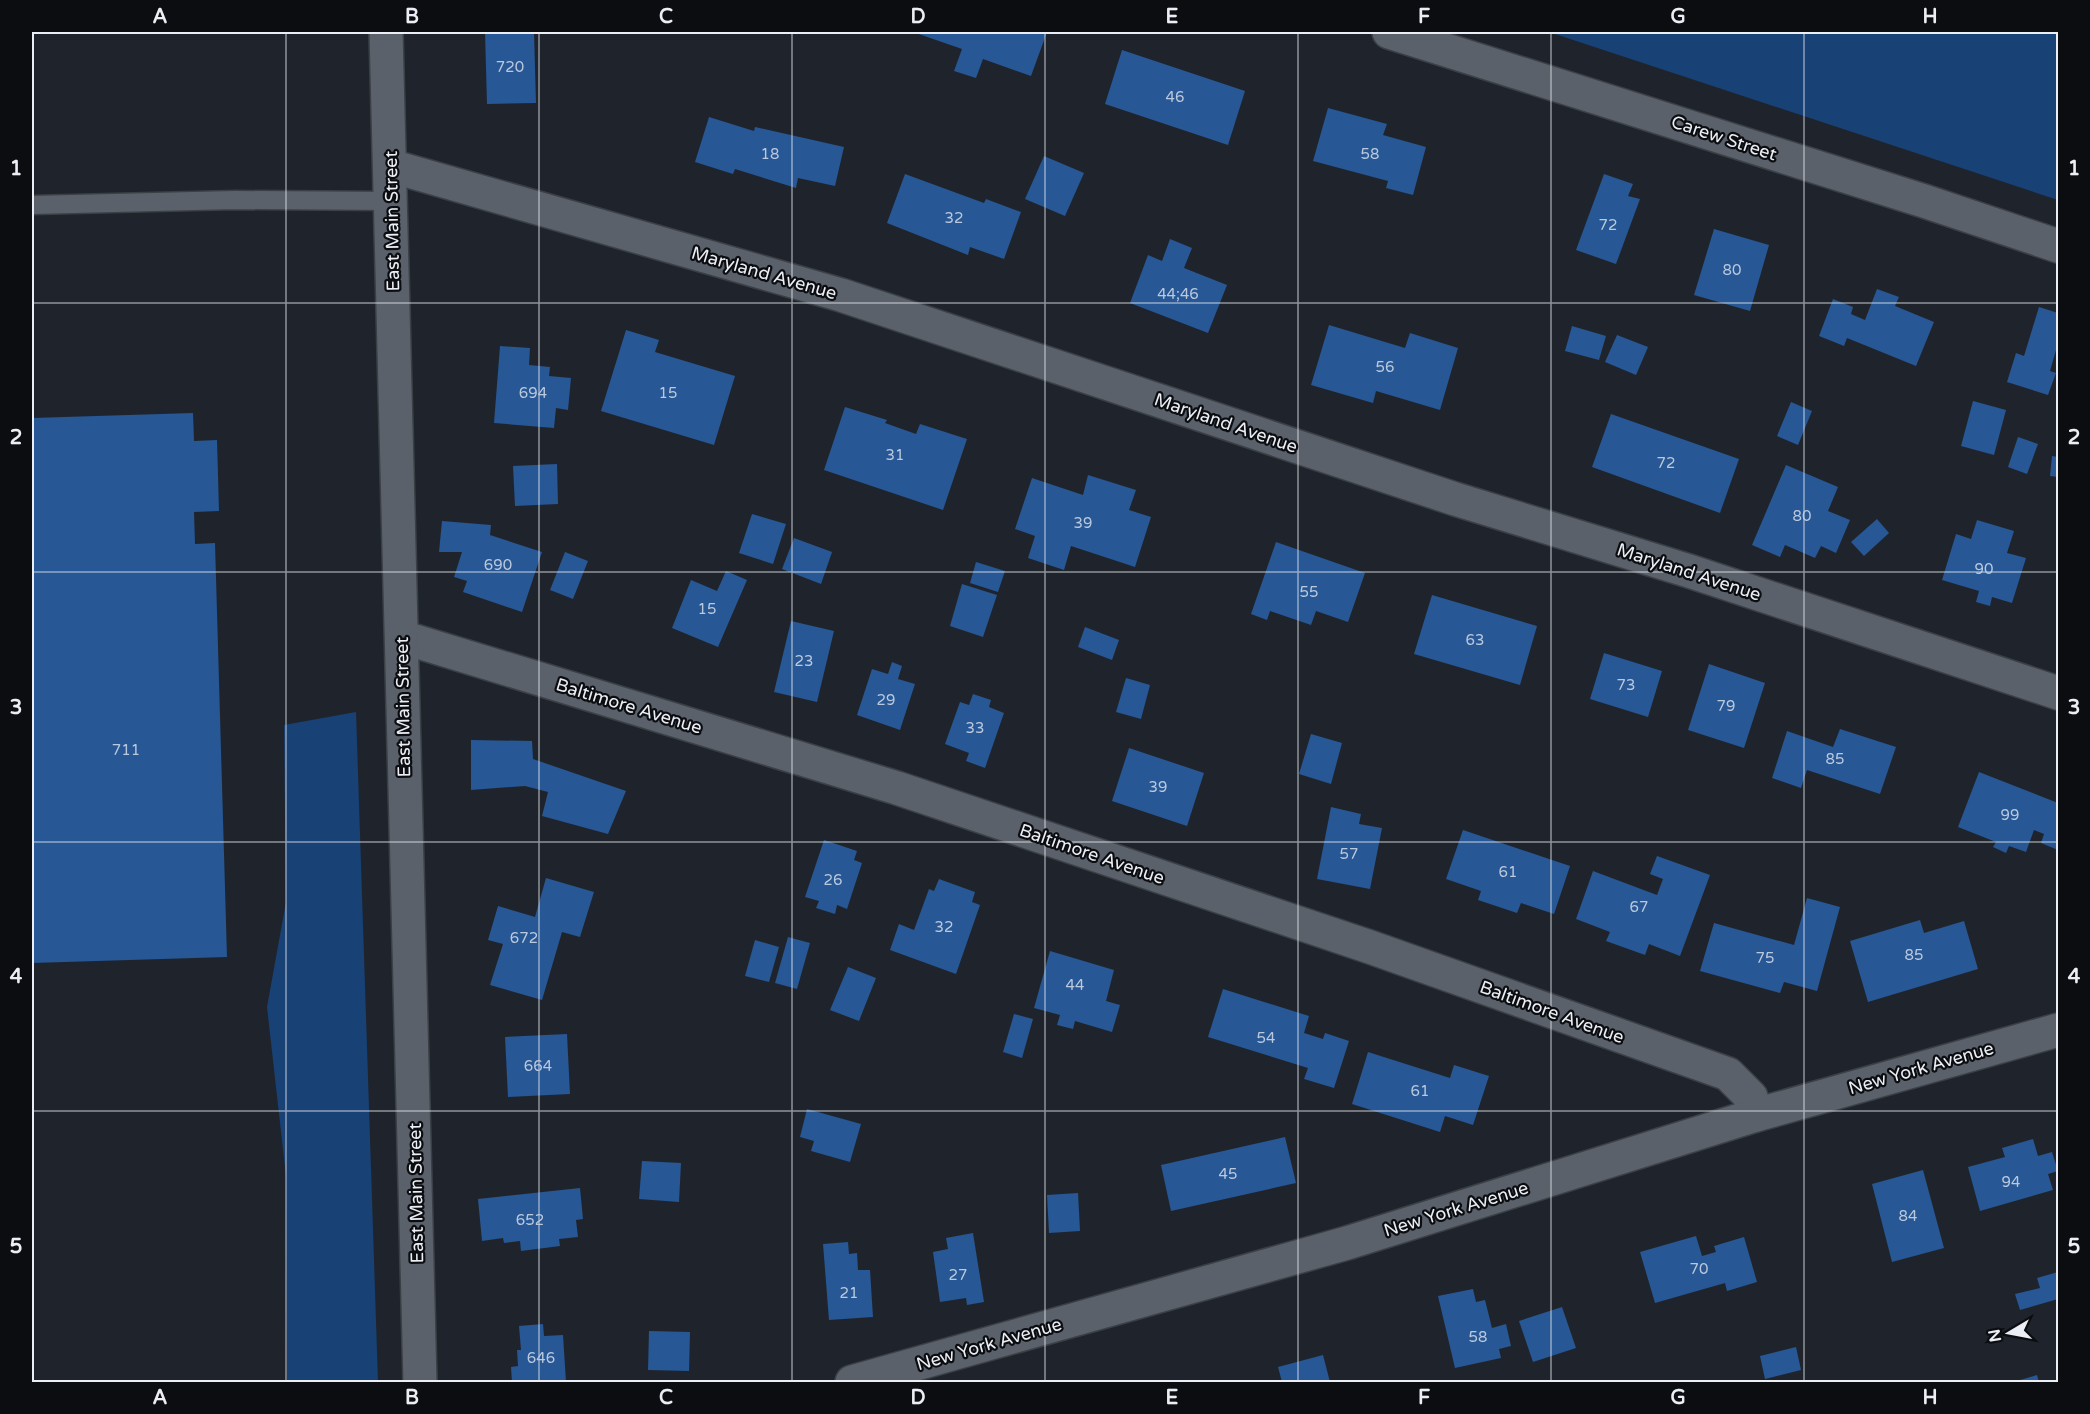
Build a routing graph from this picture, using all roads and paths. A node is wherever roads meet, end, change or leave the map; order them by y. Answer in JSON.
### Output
{"nodes":[{"id":1,"x":386,"y":32,"type":"edge"},
{"id":2,"x":1389,"y":32,"type":"edge"},
{"id":3,"x":1453,"y":41,"type":"edge"},
{"id":4,"x":391,"y":165,"type":"junction"},
{"id":5,"x":392,"y":201,"type":"junction"},
{"id":6,"x":32,"y":205,"type":"edge"},
{"id":7,"x":2058,"y":246,"type":"edge"},
{"id":8,"x":402,"y":637,"type":"junction"},
{"id":9,"x":2058,"y":693,"type":"edge"},
{"id":10,"x":2058,"y":1030,"type":"edge"},
{"id":11,"x":1756,"y":1115,"type":"junction"},
{"id":12,"x":420,"y":1383,"type":"edge"},
{"id":13,"x":852,"y":1383,"type":"edge"}],
"edges":[{"from":1,"to":4,"type":"street","name":"East Main Street"},
{"from":2,"to":3,"type":"street","name":"Carew Street"},
{"from":3,"to":7,"type":"street","name":"Carew Street"},
{"from":4,"to":5,"type":"street","name":"East Main Street"},
{"from":4,"to":9,"type":"street","name":"Maryland Avenue"},
{"from":5,"to":6,"type":"lane"},
{"from":5,"to":8,"type":"street","name":"East Main Street"},
{"from":8,"to":11,"type":"street","name":"Baltimore Avenue"},
{"from":8,"to":12,"type":"street","name":"East Main Street"},
{"from":10,"to":11,"type":"street","name":"New York Avenue"},
{"from":11,"to":13,"type":"street","name":"New York Avenue"}]}
